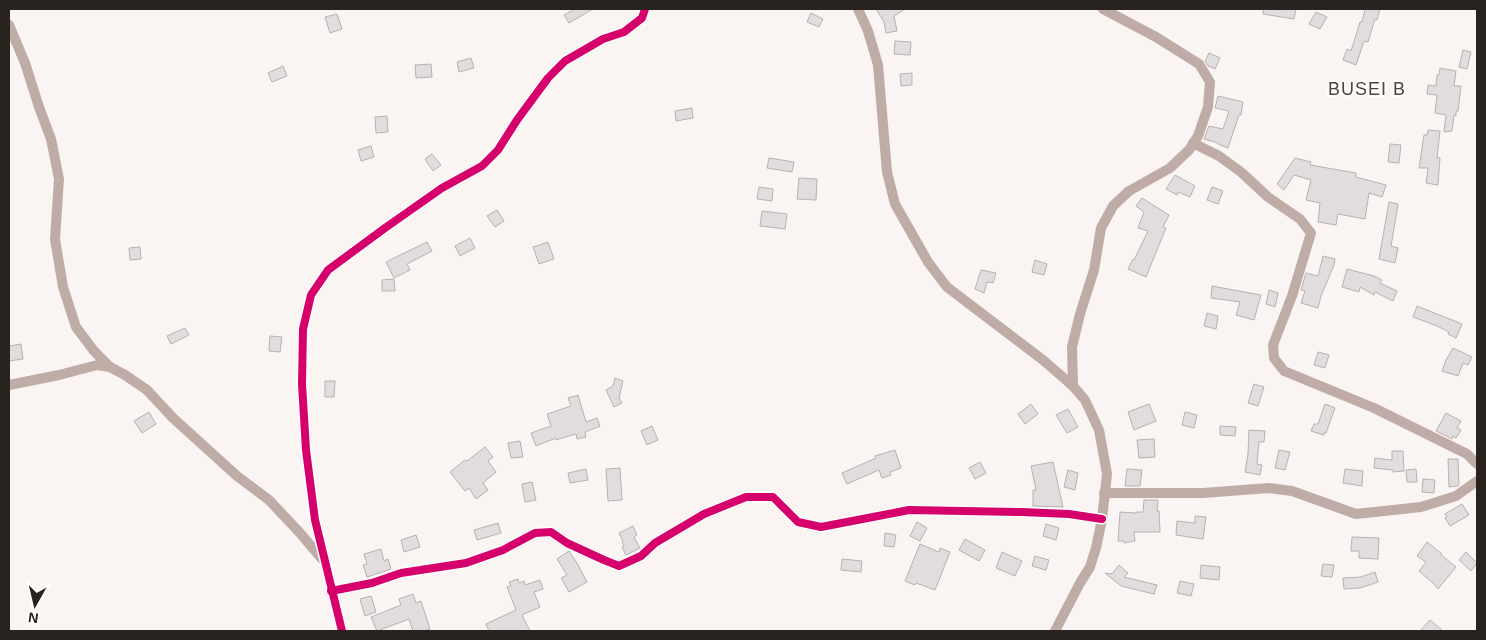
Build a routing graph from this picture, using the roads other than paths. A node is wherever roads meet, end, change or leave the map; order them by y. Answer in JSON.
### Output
{"nodes":[{"id":1,"x":645,"y":9,"type":"edge"},
{"id":2,"x":858,"y":9,"type":"edge"},
{"id":3,"x":1103,"y":9,"type":"edge"},
{"id":4,"x":9,"y":25,"type":"edge"},
{"id":5,"x":1194,"y":143,"type":"junction"},
{"id":6,"x":110,"y":367,"type":"junction"},
{"id":7,"x":9,"y":385,"type":"edge"},
{"id":8,"x":1073,"y":386,"type":"junction"},
{"id":9,"x":1477,"y":464,"type":"edge"},
{"id":10,"x":1477,"y":481,"type":"edge"},
{"id":11,"x":1104,"y":492,"type":"junction"},
{"id":12,"x":1102,"y":519,"type":"junction"},
{"id":13,"x":324,"y":562,"type":"junction"},
{"id":14,"x":331,"y":591,"type":"junction"},
{"id":15,"x":342,"y":631,"type":"edge"},
{"id":16,"x":1055,"y":631,"type":"edge"}],
"edges":[{"from":1,"to":13,"type":"street"},
{"from":2,"to":8,"type":"street"},
{"from":3,"to":5,"type":"street"},
{"from":4,"to":6,"type":"street"},
{"from":5,"to":8,"type":"street"},
{"from":5,"to":9,"type":"street"},
{"from":6,"to":7,"type":"street"},
{"from":6,"to":13,"type":"street"},
{"from":8,"to":11,"type":"street"},
{"from":10,"to":11,"type":"street"},
{"from":11,"to":12,"type":"street"},
{"from":12,"to":14,"type":"street"},
{"from":12,"to":16,"type":"street"},
{"from":13,"to":14,"type":"street"},
{"from":14,"to":15,"type":"street"}]}
